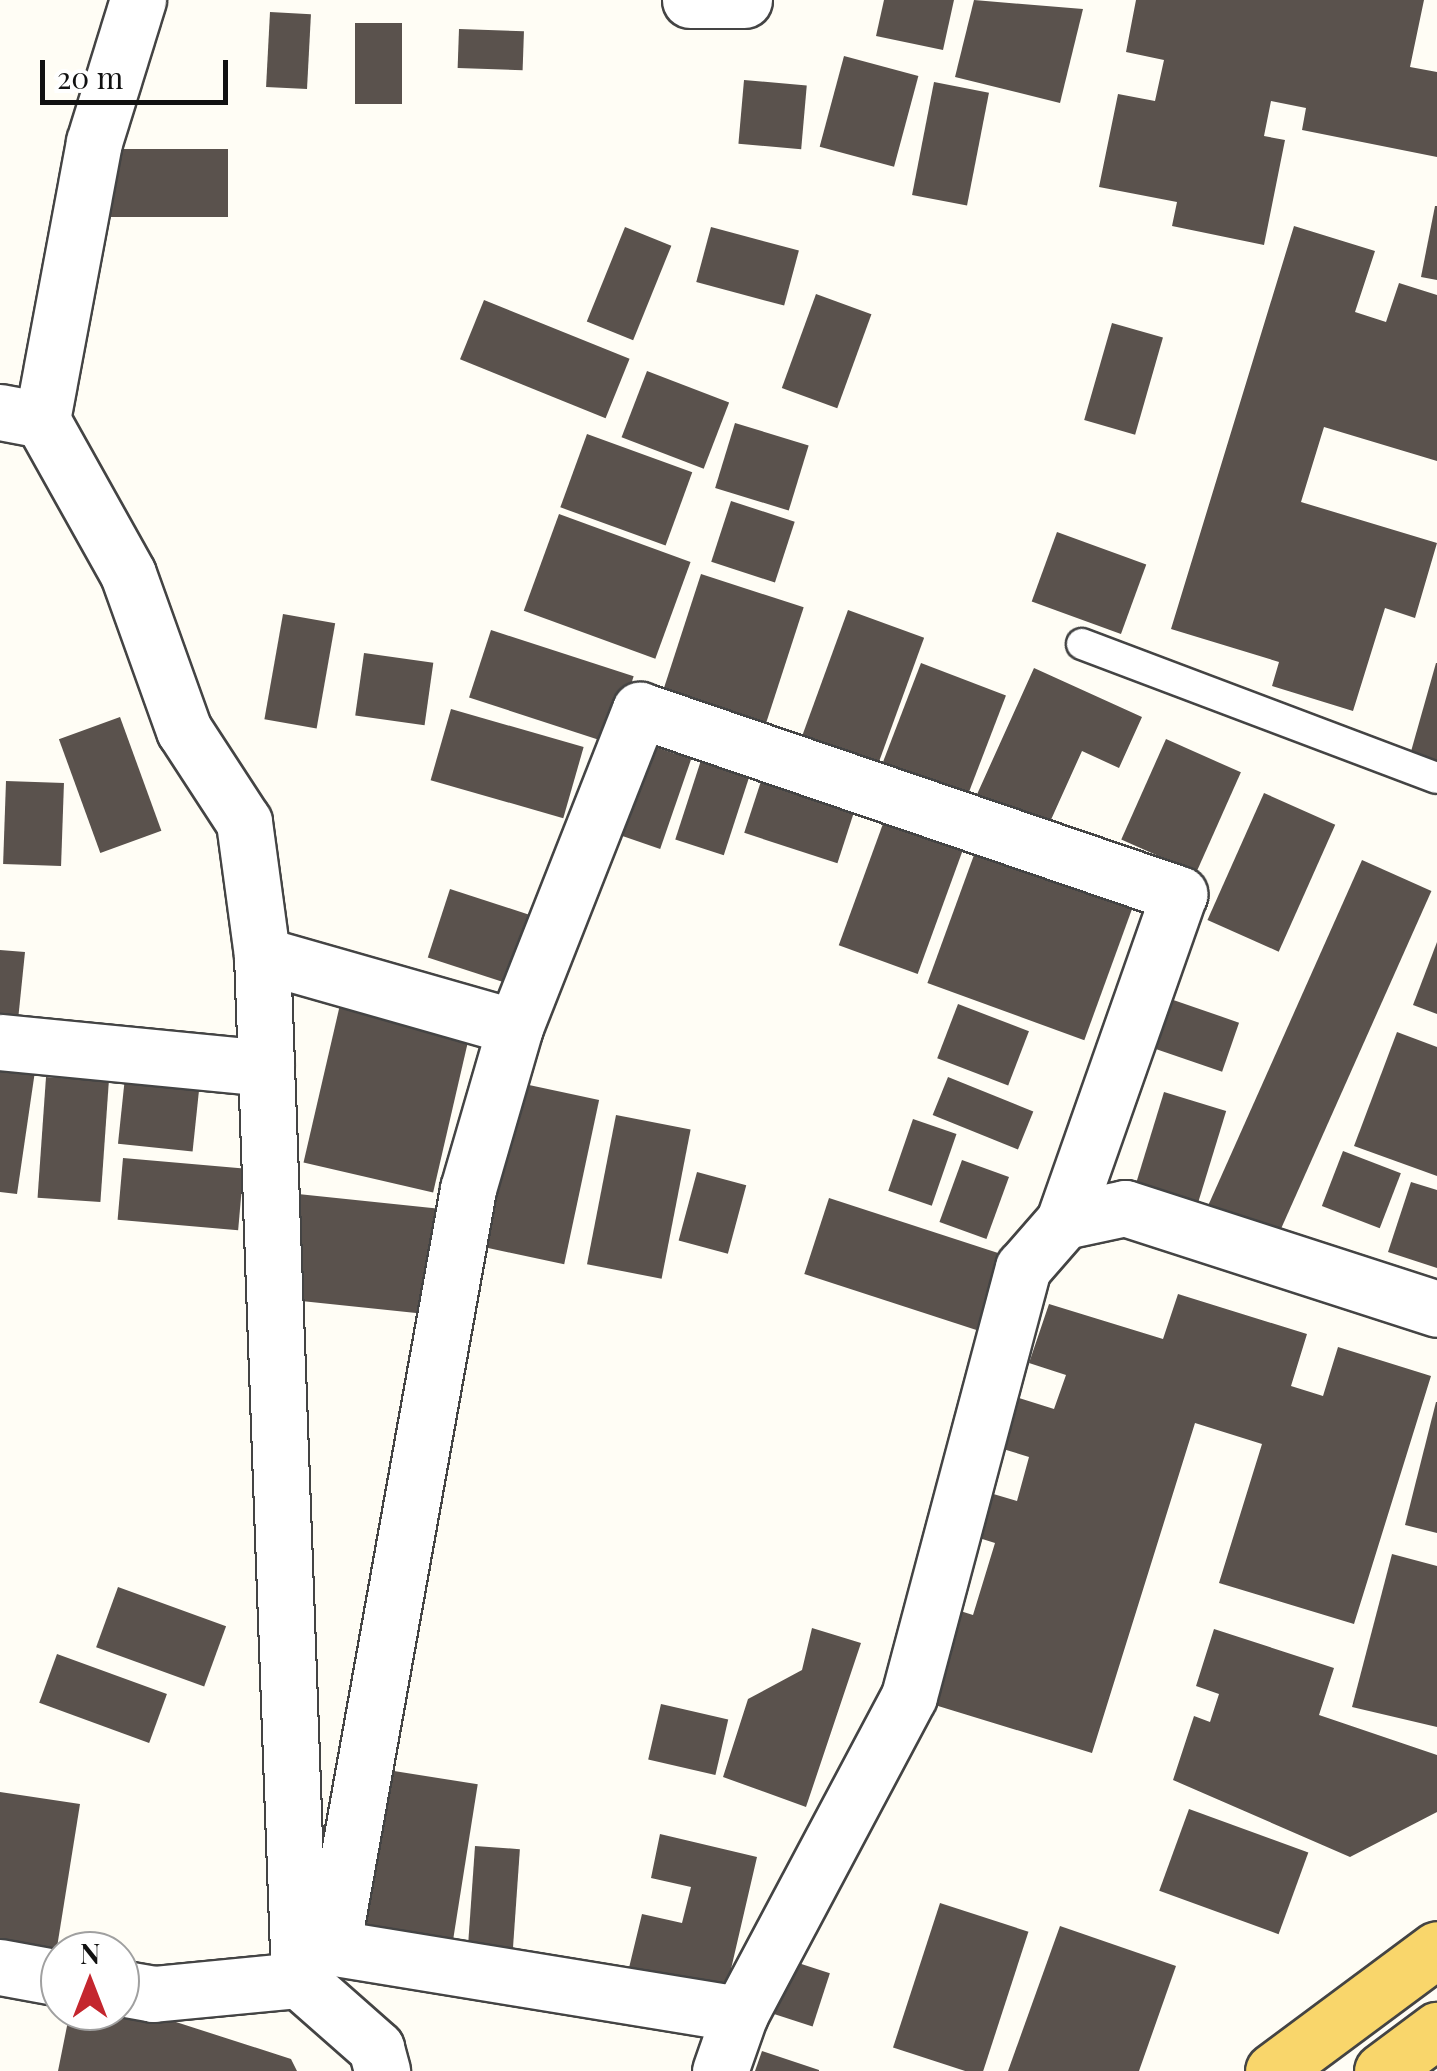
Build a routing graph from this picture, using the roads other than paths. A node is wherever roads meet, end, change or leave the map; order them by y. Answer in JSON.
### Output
{"nodes":[{"id":1,"x":138,"y":0,"type":"edge"},
{"id":2,"x":690,"y":0,"type":"edge"},
{"id":3,"x":744,"y":0,"type":"edge"},
{"id":4,"x":21,"y":416,"type":"edge"},
{"id":5,"x":1082,"y":644,"type":"dead end"},
{"id":6,"x":1437,"y":778,"type":"edge"},
{"id":7,"x":262,"y":955,"type":"junction"},
{"id":8,"x":515,"y":1027,"type":"junction"},
{"id":9,"x":0,"y":1042,"type":"edge"},
{"id":10,"x":266,"y":1068,"type":"junction"},
{"id":11,"x":1064,"y":1222,"type":"junction"},
{"id":12,"x":1437,"y":1309,"type":"edge"},
{"id":13,"x":1437,"y":1948,"type":"edge"},
{"id":14,"x":310,"y":1957,"type":"junction"},
{"id":15,"x":0,"y":1968,"type":"edge"},
{"id":16,"x":40,"y":1975,"type":"edge"},
{"id":17,"x":140,"y":1985,"type":"edge"},
{"id":18,"x":740,"y":2014,"type":"junction"},
{"id":19,"x":1437,"y":2030,"type":"edge"},
{"id":20,"x":382,"y":2071,"type":"edge"},
{"id":21,"x":720,"y":2071,"type":"edge"},
{"id":22,"x":1273,"y":2071,"type":"edge"},
{"id":23,"x":1382,"y":2071,"type":"edge"}],
"edges":[{"from":1,"to":4,"type":"street"},
{"from":2,"to":3,"type":"street"},
{"from":4,"to":7,"type":"street"},
{"from":5,"to":6,"type":"lane"},
{"from":7,"to":8,"type":"street"},
{"from":7,"to":10,"type":"street"},
{"from":8,"to":11,"type":"street"},
{"from":8,"to":14,"type":"street"},
{"from":9,"to":10,"type":"street"},
{"from":10,"to":14,"type":"street"},
{"from":11,"to":12,"type":"street"},
{"from":11,"to":18,"type":"street"},
{"from":13,"to":22,"type":"main road"},
{"from":14,"to":17,"type":"street"},
{"from":14,"to":18,"type":"street"},
{"from":14,"to":20,"type":"street"},
{"from":15,"to":16,"type":"street"},
{"from":18,"to":21,"type":"street"},
{"from":19,"to":23,"type":"main road"}]}
